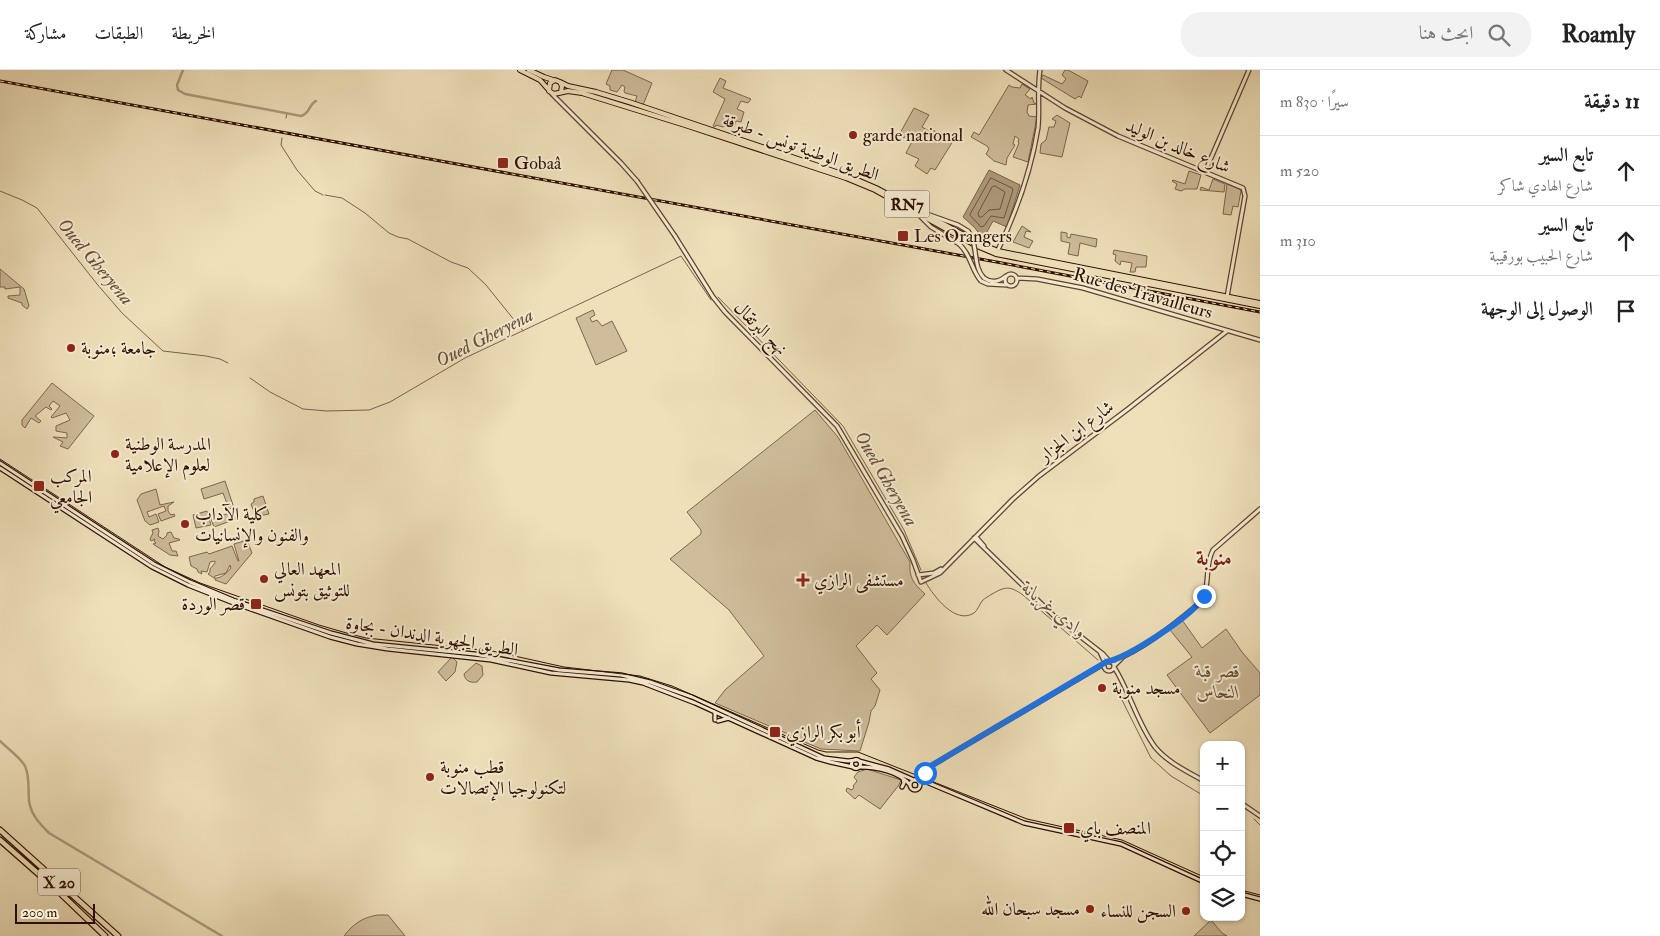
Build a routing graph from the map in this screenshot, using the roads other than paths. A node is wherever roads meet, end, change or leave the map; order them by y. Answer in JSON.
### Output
{"nodes":[{"id":1,"x":520,"y":70,"type":"edge"},
{"id":2,"x":529,"y":70,"type":"edge"},
{"id":3,"x":1006,"y":70,"type":"edge"},
{"id":4,"x":1040,"y":70,"type":"edge"},
{"id":5,"x":1250,"y":70,"type":"edge"},
{"id":6,"x":558,"y":81,"type":"junction"},
{"id":7,"x":548,"y":88,"type":"junction"},
{"id":8,"x":1039,"y":90,"type":"junction"},
{"id":9,"x":560,"y":92,"type":"junction"},
{"id":10,"x":552,"y":94,"type":"junction"},
{"id":11,"x":563,"y":105,"type":"junction"},
{"id":12,"x":1205,"y":172,"type":"junction"},
{"id":13,"x":920,"y":213,"type":"junction"},
{"id":14,"x":997,"y":253,"type":"junction"},
{"id":15,"x":1006,"y":276,"type":"junction"},
{"id":16,"x":1017,"y":278,"type":"junction"},
{"id":17,"x":982,"y":279,"type":"junction"},
{"id":18,"x":1007,"y":285,"type":"junction"},
{"id":19,"x":1227,"y":298,"type":"junction"},
{"id":20,"x":1260,"y":304,"type":"edge"},
{"id":21,"x":1227,"y":331,"type":"junction"},
{"id":22,"x":1260,"y":340,"type":"edge"},
{"id":23,"x":0,"y":464,"type":"edge"},
{"id":24,"x":0,"y":468,"type":"edge"},
{"id":25,"x":1260,"y":508,"type":"edge"},
{"id":26,"x":69,"y":511,"type":"junction"},
{"id":27,"x":982,"y":531,"type":"junction"},
{"id":28,"x":975,"y":538,"type":"junction"},
{"id":29,"x":981,"y":542,"type":"junction"},
{"id":30,"x":970,"y":543,"type":"junction"},
{"id":31,"x":949,"y":563,"type":"junction"},
{"id":32,"x":918,"y":575,"type":"junction"},
{"id":33,"x":921,"y":582,"type":"joint"},
{"id":34,"x":1099,"y":651,"type":"junction"},
{"id":35,"x":1123,"y":657,"type":"junction"},
{"id":36,"x":508,"y":661,"type":"junction"},
{"id":37,"x":1111,"y":662,"type":"junction"},
{"id":38,"x":1104,"y":665,"type":"junction"},
{"id":39,"x":1114,"y":666,"type":"junction"},
{"id":40,"x":1110,"y":672,"type":"junction"},
{"id":41,"x":1121,"y":678,"type":"junction"},
{"id":42,"x":715,"y":712,"type":"junction"},
{"id":43,"x":729,"y":718,"type":"junction"},
{"id":44,"x":858,"y":760,"type":"junction"},
{"id":45,"x":853,"y":767,"type":"junction"},
{"id":46,"x":860,"y":767,"type":"junction"},
{"id":47,"x":929,"y":767,"type":"junction"},
{"id":48,"x":902,"y":778,"type":"junction"},
{"id":49,"x":1200,"y":778,"type":"edge"},
{"id":50,"x":919,"y":782,"type":"junction"},
{"id":51,"x":930,"y":784,"type":"junction"},
{"id":52,"x":910,"y":785,"type":"junction"},
{"id":53,"x":902,"y":787,"type":"dead end"},
{"id":54,"x":1245,"y":806,"type":"edge"},
{"id":55,"x":1260,"y":816,"type":"edge"},
{"id":56,"x":0,"y":830,"type":"edge"},
{"id":57,"x":0,"y":840,"type":"edge"},
{"id":58,"x":1200,"y":880,"type":"edge"},
{"id":59,"x":1245,"y":895,"type":"edge"},
{"id":60,"x":1260,"y":899,"type":"edge"},
{"id":61,"x":105,"y":936,"type":"edge"},
{"id":62,"x":118,"y":936,"type":"edge"}],
"edges":[{"from":1,"to":7,"type":"main road"},
{"from":2,"to":6,"type":"main road","name":"الطريق الوطنية تونس - طبرقة","number":"RN7"},
{"from":3,"to":8,"type":"street","name":"شارع خالد بن الوليد"},
{"from":4,"to":8,"type":"street"},
{"from":5,"to":12,"type":"street"},
{"from":6,"to":7,"type":"main road"},
{"from":6,"to":9,"type":"main road"},
{"from":6,"to":13,"type":"main road","name":"الطريق الوطنية تونس - طبرقة","number":"RN7"},
{"from":7,"to":10,"type":"main road"},
{"from":8,"to":12,"type":"street","name":"شارع خالد بن الوليد"},
{"from":8,"to":14,"type":"street"},
{"from":9,"to":10,"type":"main road","number":"RN7"},
{"from":9,"to":11,"type":"street"},
{"from":9,"to":13,"type":"main road","name":"الطريق الوطنية تونس - طبرقة","number":"RN7"},
{"from":10,"to":11,"type":"street","name":"نهج البرتقال"},
{"from":11,"to":32,"type":"street","name":"نهج البرتقال","bridge":true},
{"from":12,"to":19,"type":"street","name":"شارع خالد بن الوليد"},
{"from":13,"to":14,"type":"main road","name":"الطريق الوطنية تونس - طبرقة","number":"RN7"},
{"from":13,"to":17,"type":"street","bridge":true},
{"from":13,"to":17,"type":"street","bridge":true},
{"from":14,"to":19,"type":"main road","name":"الطريق الوطنية تونس - طبرقة","number":"RN7"},
{"from":15,"to":16,"type":"street"},
{"from":15,"to":17,"type":"street"},
{"from":15,"to":18,"type":"street"},
{"from":16,"to":18,"type":"street"},
{"from":16,"to":21,"type":"street","name":"Rue des Travailleurs"},
{"from":17,"to":18,"type":"street"},
{"from":19,"to":20,"type":"main road","name":"الطريق الوطنية تونس - طبرقة","number":"RN7"},
{"from":21,"to":22,"type":"street","name":"Rue des Travailleurs"},
{"from":21,"to":27,"type":"street","name":"شارع ابن الجزار"},
{"from":23,"to":26,"type":"street","name":"الطريق الجهوية الدندان - بجاوة"},
{"from":24,"to":26,"type":"street","name":"الطريق الجهوية الدندان - بجاوة"},
{"from":25,"to":35,"type":"street"},
{"from":26,"to":36,"type":"street","name":"الطريق الجهوية الدندان - بجاوة"},
{"from":27,"to":28,"type":"street","name":"شارع ابن الجزار"},
{"from":27,"to":29,"type":"street"},
{"from":28,"to":29,"type":"street"},
{"from":28,"to":30,"type":"street","name":"شارع ابن الجزار"},
{"from":29,"to":30,"type":"street"},
{"from":29,"to":34,"type":"street"},
{"from":30,"to":31,"type":"street","name":"شارع ابن الجزار"},
{"from":31,"to":32,"type":"street","name":"شارع ابن الجزار"},
{"from":31,"to":33,"type":"street","name":"شارع ابن الجزار"},
{"from":32,"to":33,"type":"street","name":"نهج البرتقال"},
{"from":34,"to":37,"type":"street"},
{"from":34,"to":38,"type":"street"},
{"from":35,"to":37,"type":"street"},
{"from":35,"to":39,"type":"street"},
{"from":36,"to":42,"type":"street","name":"الطريق الجهوية الدندان - بجاوة"},
{"from":36,"to":44,"type":"street","name":"الطريق الجهوية الدندان - بجاوة"},
{"from":37,"to":38,"type":"street"},
{"from":37,"to":39,"type":"street"},
{"from":38,"to":40,"type":"street"},
{"from":38,"to":47,"type":"street"},
{"from":39,"to":40,"type":"street"},
{"from":39,"to":41,"type":"street"},
{"from":40,"to":41,"type":"street"},
{"from":41,"to":49,"type":"street"},
{"from":42,"to":43,"type":"street","name":"الطريق الجهوية الدندان - بجاوة"},
{"from":42,"to":43,"type":"street"},
{"from":43,"to":45,"type":"street","name":"الطريق الجهوية الدندان - بجاوة"},
{"from":44,"to":45,"type":"street"},
{"from":44,"to":46,"type":"street"},
{"from":44,"to":50,"type":"street","name":"الطريق الجهوية الدندان - بجاوة"},
{"from":45,"to":46,"type":"street"},
{"from":46,"to":48,"type":"street"},
{"from":47,"to":50,"type":"street"},
{"from":47,"to":50,"type":"street"},
{"from":48,"to":52,"type":"street"},
{"from":48,"to":53,"type":"street"},
{"from":50,"to":51,"type":"street"},
{"from":50,"to":51,"type":"street"},
{"from":50,"to":52,"type":"street"},
{"from":50,"to":52,"type":"street"},
{"from":51,"to":58,"type":"street"},
{"from":54,"to":55,"type":"street"},
{"from":56,"to":62,"type":"highway","number":"X 20"},
{"from":57,"to":61,"type":"highway","number":"X 20"},
{"from":59,"to":60,"type":"street"}]}
